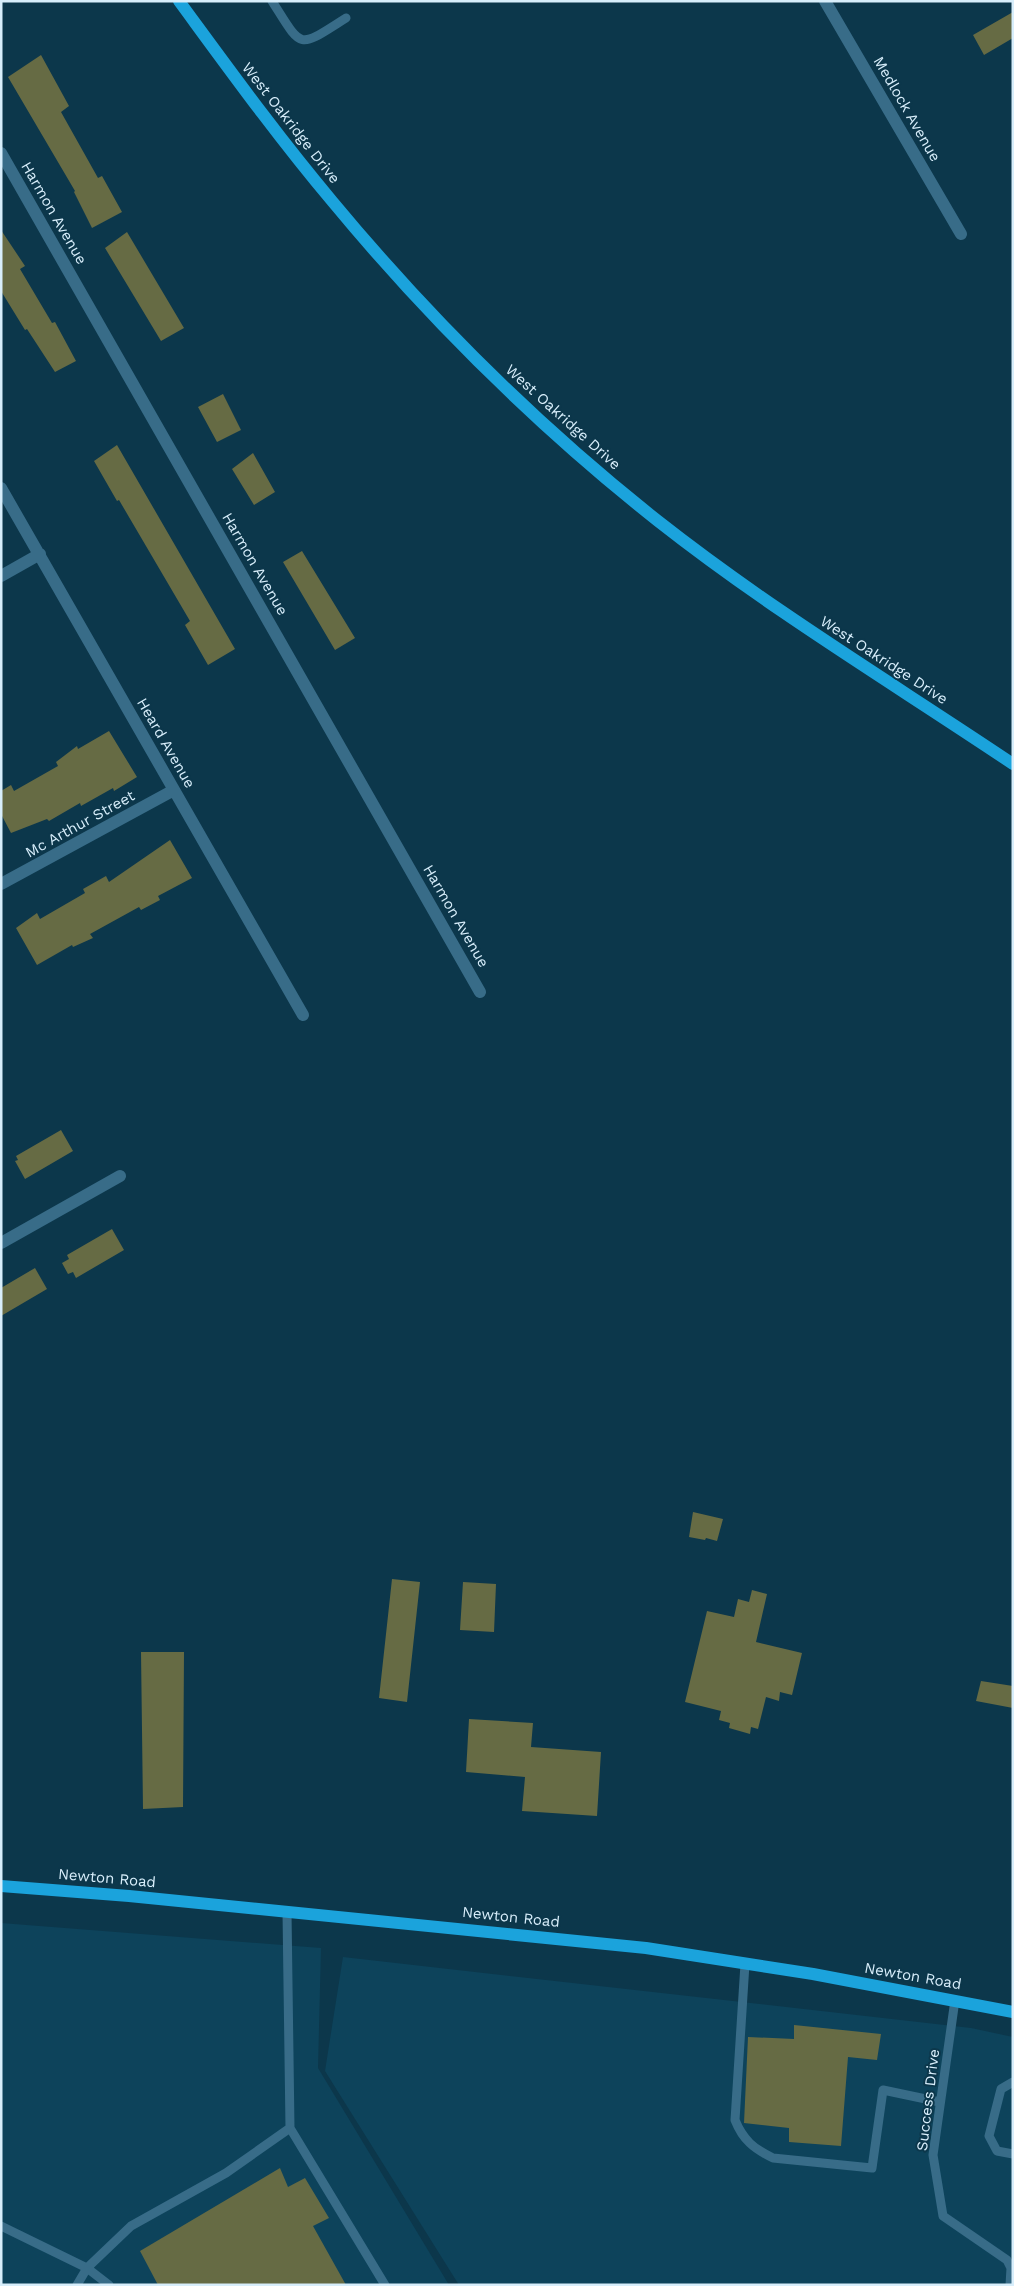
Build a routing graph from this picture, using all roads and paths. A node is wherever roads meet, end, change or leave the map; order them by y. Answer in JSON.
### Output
{"nodes":[{"id":1,"x":179,"y":1,"type":"edge"},
{"id":2,"x":272,"y":1,"type":"edge"},
{"id":3,"x":825,"y":1,"type":"edge"},
{"id":4,"x":346,"y":18,"type":"dead end"},
{"id":5,"x":1,"y":153,"type":"edge"},
{"id":6,"x":961,"y":234,"type":"dead end"},
{"id":7,"x":1,"y":488,"type":"edge"},
{"id":8,"x":40,"y":554,"type":"junction"},
{"id":9,"x":1,"y":576,"type":"edge"},
{"id":10,"x":1013,"y":764,"type":"edge"},
{"id":11,"x":174,"y":790,"type":"junction"},
{"id":12,"x":1,"y":884,"type":"edge"},
{"id":13,"x":480,"y":992,"type":"dead end"},
{"id":14,"x":303,"y":1014,"type":"dead end"},
{"id":15,"x":120,"y":1176,"type":"dead end"},
{"id":16,"x":1,"y":1243,"type":"edge"},
{"id":17,"x":1,"y":1886,"type":"edge"},
{"id":18,"x":287,"y":1912,"type":"junction"},
{"id":19,"x":745,"y":1964,"type":"junction"},
{"id":20,"x":955,"y":2000,"type":"junction"},
{"id":21,"x":1013,"y":2012,"type":"edge"},
{"id":22,"x":1013,"y":2082,"type":"edge"},
{"id":23,"x":940,"y":2102,"type":"junction"},
{"id":24,"x":290,"y":2128,"type":"junction"},
{"id":25,"x":1013,"y":2154,"type":"edge"},
{"id":26,"x":1,"y":2226,"type":"edge"},
{"id":27,"x":1010,"y":2259,"type":"edge"},
{"id":28,"x":87,"y":2268,"type":"junction"},
{"id":29,"x":77,"y":2285,"type":"edge"},
{"id":30,"x":109,"y":2285,"type":"edge"},
{"id":31,"x":386,"y":2285,"type":"edge"},
{"id":32,"x":1010,"y":2285,"type":"edge"}],
"edges":[{"from":1,"to":10,"type":"main road","name":"West Oakridge Drive"},
{"from":2,"to":4,"type":"lane"},
{"from":3,"to":6,"type":"street","name":"Medlock Avenue"},
{"from":5,"to":13,"type":"street","name":"Harmon Avenue"},
{"from":7,"to":8,"type":"street","name":"Heard Avenue"},
{"from":8,"to":9,"type":"street"},
{"from":8,"to":11,"type":"street","name":"Heard Avenue"},
{"from":11,"to":12,"type":"street","name":"Mc Arthur Street"},
{"from":11,"to":14,"type":"street","name":"Heard Avenue"},
{"from":15,"to":16,"type":"street"},
{"from":17,"to":18,"type":"main road","name":"Newton Road"},
{"from":18,"to":19,"type":"main road","name":"Newton Road"},
{"from":18,"to":24,"type":"lane"},
{"from":19,"to":20,"type":"main road","name":"Newton Road"},
{"from":19,"to":23,"type":"lane"},
{"from":20,"to":21,"type":"main road","name":"Newton Road"},
{"from":20,"to":23,"type":"lane","name":"Success Drive"},
{"from":22,"to":25,"type":"lane"},
{"from":23,"to":27,"type":"lane","name":"Success Drive"},
{"from":24,"to":28,"type":"lane"},
{"from":24,"to":31,"type":"lane"},
{"from":26,"to":28,"type":"lane"},
{"from":27,"to":32,"type":"lane"},
{"from":28,"to":29,"type":"lane"},
{"from":28,"to":30,"type":"lane"}]}
